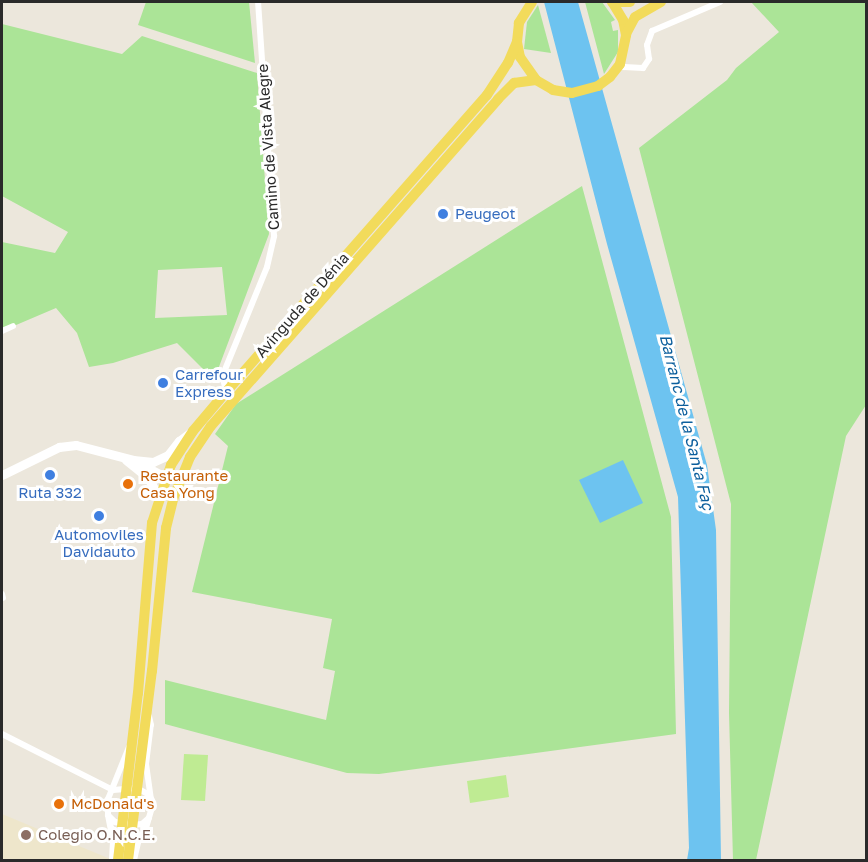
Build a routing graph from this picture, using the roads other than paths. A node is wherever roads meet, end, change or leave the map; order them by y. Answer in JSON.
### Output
{"nodes":[{"id":1,"x":258,"y":2,"type":"edge"},
{"id":2,"x":532,"y":2,"type":"edge"},
{"id":3,"x":612,"y":2,"type":"edge"},
{"id":4,"x":630,"y":2,"type":"edge"},
{"id":5,"x":661,"y":2,"type":"edge"},
{"id":6,"x":720,"y":2,"type":"edge"},
{"id":7,"x":701,"y":5,"type":"edge"},
{"id":8,"x":626,"y":34,"type":"junction"},
{"id":9,"x":517,"y":42,"type":"junction"},
{"id":10,"x":620,"y":64,"type":"junction"},
{"id":11,"x":536,"y":80,"type":"junction"},
{"id":12,"x":13,"y":326,"type":"dead end"},
{"id":13,"x":2,"y":331,"type":"edge"},
{"id":14,"x":226,"y":392,"type":"junction"},
{"id":15,"x":193,"y":430,"type":"junction"},
{"id":16,"x":122,"y":457,"type":"junction"},
{"id":17,"x":133,"y":460,"type":"junction"},
{"id":18,"x":2,"y":475,"type":"edge"},
{"id":19,"x":166,"y":477,"type":"junction"},
{"id":20,"x":159,"y":497,"type":"junction"},
{"id":21,"x":163,"y":557,"type":"junction"},
{"id":22,"x":147,"y":710,"type":"junction"},
{"id":23,"x":2,"y":734,"type":"edge"},
{"id":24,"x":133,"y":739,"type":"junction"},
{"id":25,"x":132,"y":787,"type":"junction"},
{"id":26,"x":113,"y":790,"type":"junction"},
{"id":27,"x":152,"y":801,"type":"junction"},
{"id":28,"x":108,"y":815,"type":"junction"},
{"id":29,"x":150,"y":818,"type":"junction"},
{"id":30,"x":127,"y":824,"type":"junction"},
{"id":31,"x":112,"y":861,"type":"edge"},
{"id":32,"x":118,"y":861,"type":"edge"},
{"id":33,"x":128,"y":861,"type":"edge"},
{"id":34,"x":134,"y":861,"type":"edge"}],
"edges":[{"from":1,"to":14,"type":"street","name":"Camino de Vista Alegre"},
{"from":2,"to":9,"type":"main road","name":"Avinguda de Dénia"},
{"from":3,"to":4,"type":"main road"},
{"from":3,"to":8,"type":"main road"},
{"from":5,"to":8,"type":"main road"},
{"from":6,"to":7,"type":"street"},
{"from":7,"to":10,"type":"street"},
{"from":8,"to":10,"type":"main road"},
{"from":9,"to":11,"type":"main road"},
{"from":9,"to":14,"type":"main road","name":"Avinguda de Dénia"},
{"from":10,"to":11,"type":"main road"},
{"from":11,"to":21,"type":"main road","name":"Avinguda de Dénia"},
{"from":12,"to":13,"type":"street"},
{"from":14,"to":15,"type":"main road","name":"Avinguda de Dénia"},
{"from":15,"to":17,"type":"main road"},
{"from":15,"to":19,"type":"main road","name":"Avinguda de Dénia"},
{"from":16,"to":17,"type":"main road"},
{"from":16,"to":18,"type":"main road"},
{"from":16,"to":20,"type":"main road"},
{"from":17,"to":19,"type":"main road"},
{"from":19,"to":20,"type":"main road","name":"Avinguda de Dénia"},
{"from":19,"to":21,"type":"main road"},
{"from":20,"to":24,"type":"main road","name":"Avinguda de Dénia"},
{"from":21,"to":22,"type":"main road","name":"Avinguda de Dénia"},
{"from":22,"to":25,"type":"main road","name":"Avinguda de Dénia"},
{"from":22,"to":27,"type":"street","name":"Avinguda de Dénia"},
{"from":23,"to":26,"type":"street"},
{"from":24,"to":25,"type":"main road","name":"Avinguda de Dénia"},
{"from":24,"to":26,"type":"street","name":"Avinguda de Dénia"},
{"from":25,"to":26,"type":"street"},
{"from":25,"to":27,"type":"street"},
{"from":25,"to":30,"type":"main road","name":"Avinguda de Dénia"},
{"from":26,"to":28,"type":"street","name":"Avinguda de Dénia"},
{"from":27,"to":29,"type":"street","name":"Avinguda de Dénia"},
{"from":28,"to":30,"type":"street"},
{"from":28,"to":31,"type":"street","name":"Avinguda de Dénia"},
{"from":29,"to":30,"type":"street"},
{"from":29,"to":34,"type":"street","name":"Avinguda de Dénia"},
{"from":30,"to":32,"type":"main road","name":"Avinguda de Dénia"},
{"from":30,"to":33,"type":"main road","name":"Avinguda de Dénia"}]}
